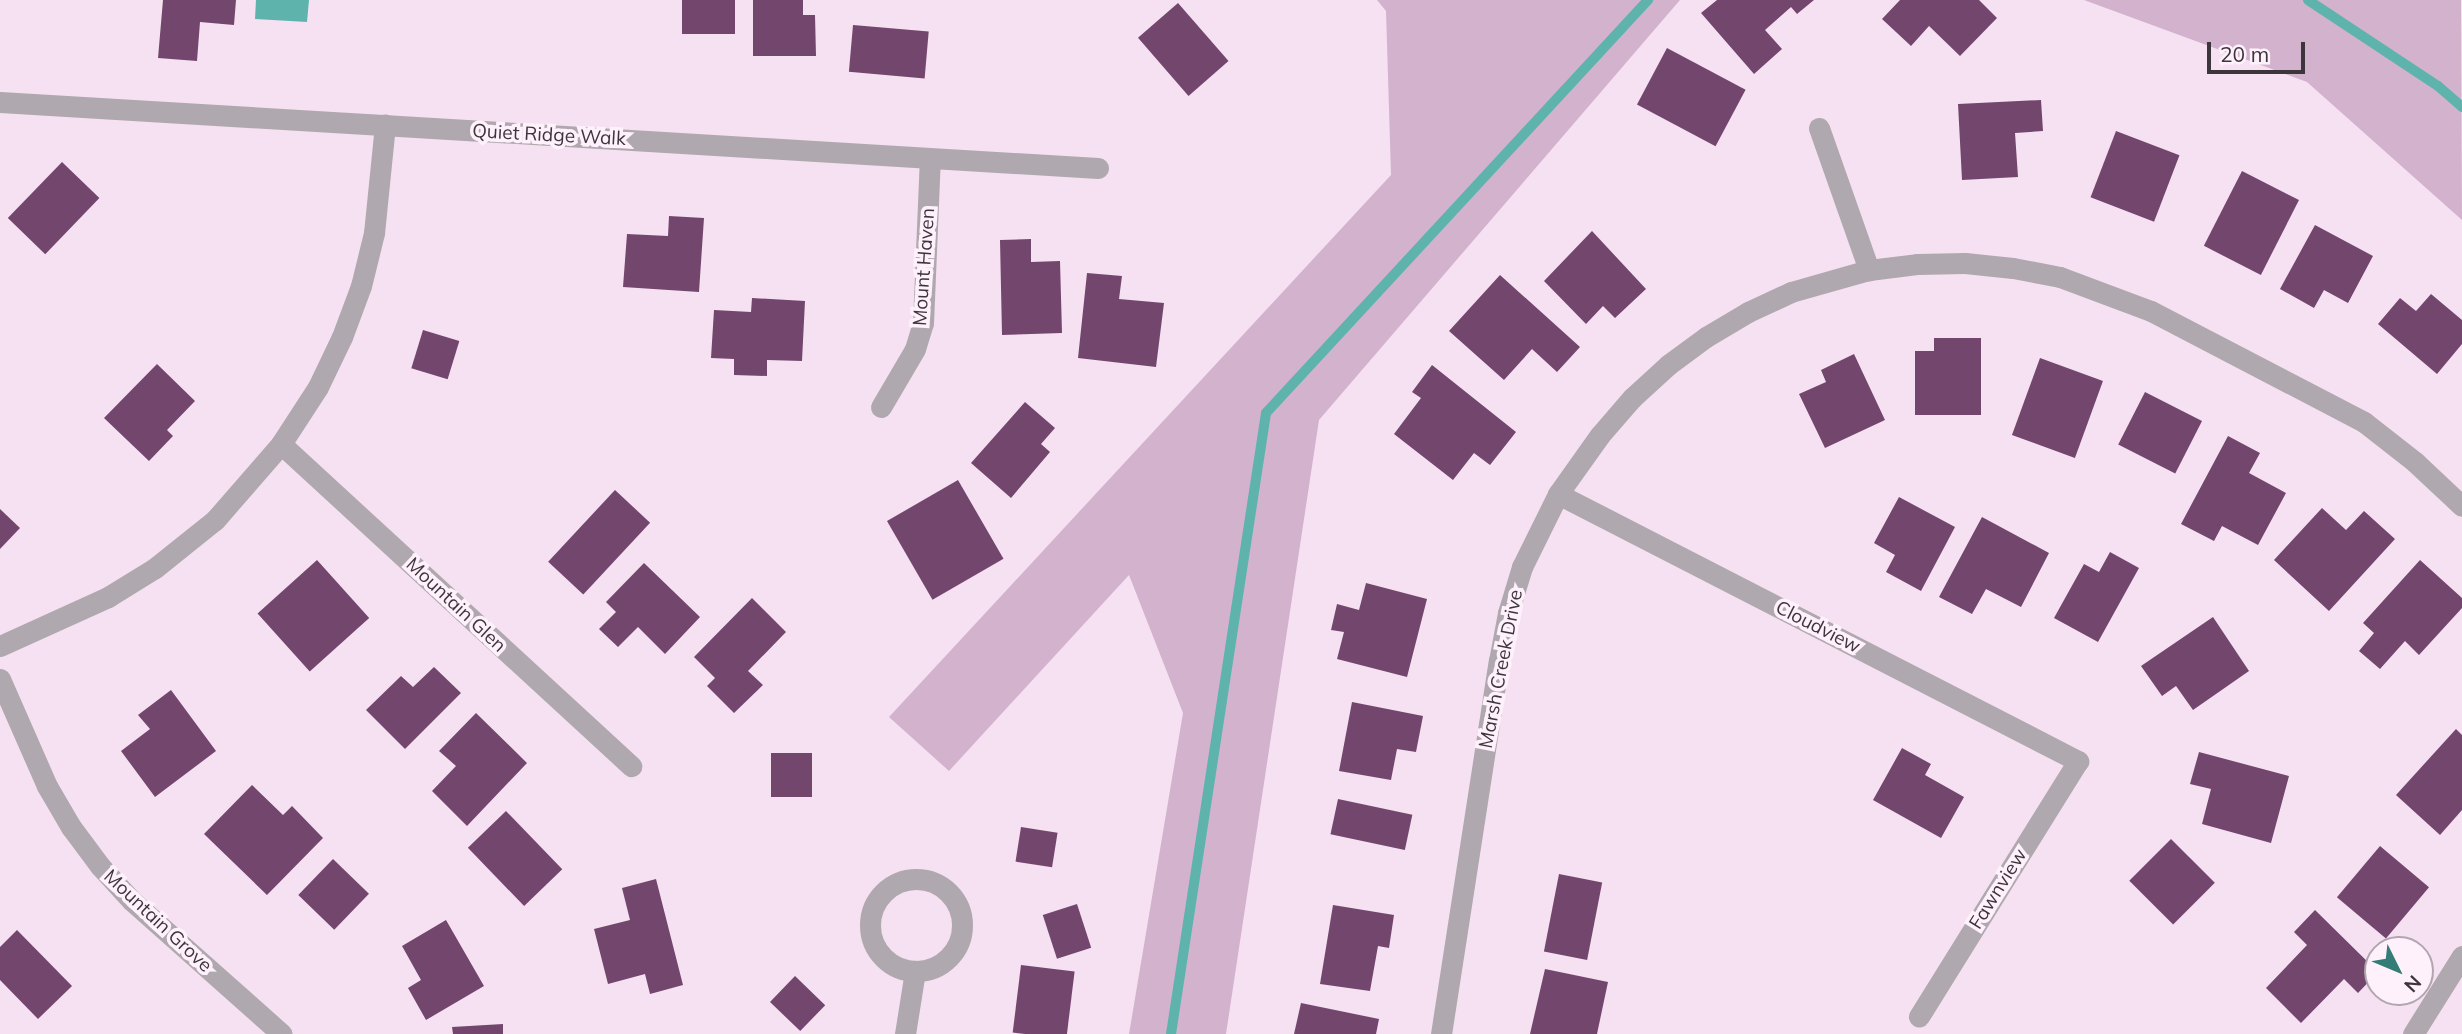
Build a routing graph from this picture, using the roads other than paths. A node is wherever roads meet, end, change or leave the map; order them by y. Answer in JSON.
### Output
{"nodes":[{"id":1,"x":0,"y":102,"type":"edge"},
{"id":2,"x":385,"y":125,"type":"junction"},
{"id":3,"x":1819,"y":128,"type":"dead end"},
{"id":4,"x":930,"y":158,"type":"junction"},
{"id":5,"x":1098,"y":169,"type":"dead end"},
{"id":6,"x":1869,"y":270,"type":"junction"},
{"id":7,"x":881,"y":407,"type":"dead end"},
{"id":8,"x":281,"y":444,"type":"junction"},
{"id":9,"x":1558,"y":494,"type":"junction"},
{"id":10,"x":2462,"y":506,"type":"edge"},
{"id":11,"x":0,"y":646,"type":"edge"},
{"id":12,"x":0,"y":679,"type":"edge"},
{"id":13,"x":2078,"y":761,"type":"joint"},
{"id":14,"x":631,"y":766,"type":"dead end"},
{"id":15,"x":2462,"y":956,"type":"edge"},
{"id":16,"x":915,"y":971,"type":"junction"},
{"id":17,"x":1919,"y":1016,"type":"dead end"},
{"id":18,"x":282,"y":1034,"type":"edge"},
{"id":19,"x":905,"y":1034,"type":"edge"},
{"id":20,"x":1441,"y":1034,"type":"edge"},
{"id":21,"x":2413,"y":1034,"type":"edge"}],
"edges":[{"from":1,"to":2,"type":"street","name":"Quiet Ridge Walk"},
{"from":2,"to":4,"type":"street","name":"Quiet Ridge Walk"},
{"from":2,"to":8,"type":"street"},
{"from":3,"to":6,"type":"street"},
{"from":4,"to":5,"type":"street","name":"Quiet Ridge Walk"},
{"from":4,"to":7,"type":"street","name":"Mount Haven"},
{"from":6,"to":9,"type":"street","name":"Marsh Creek Drive"},
{"from":6,"to":10,"type":"street","name":"Marsh Creek Drive"},
{"from":8,"to":11,"type":"street"},
{"from":8,"to":14,"type":"street","name":"Mountain Glen"},
{"from":9,"to":13,"type":"street","name":"Cloudview"},
{"from":9,"to":20,"type":"street","name":"Marsh Creek Drive"},
{"from":12,"to":18,"type":"street","name":"Mountain Grove"},
{"from":13,"to":17,"type":"street","name":"Fawnview"},
{"from":15,"to":21,"type":"street"},
{"from":16,"to":16,"type":"street"},
{"from":16,"to":19,"type":"street"}]}
